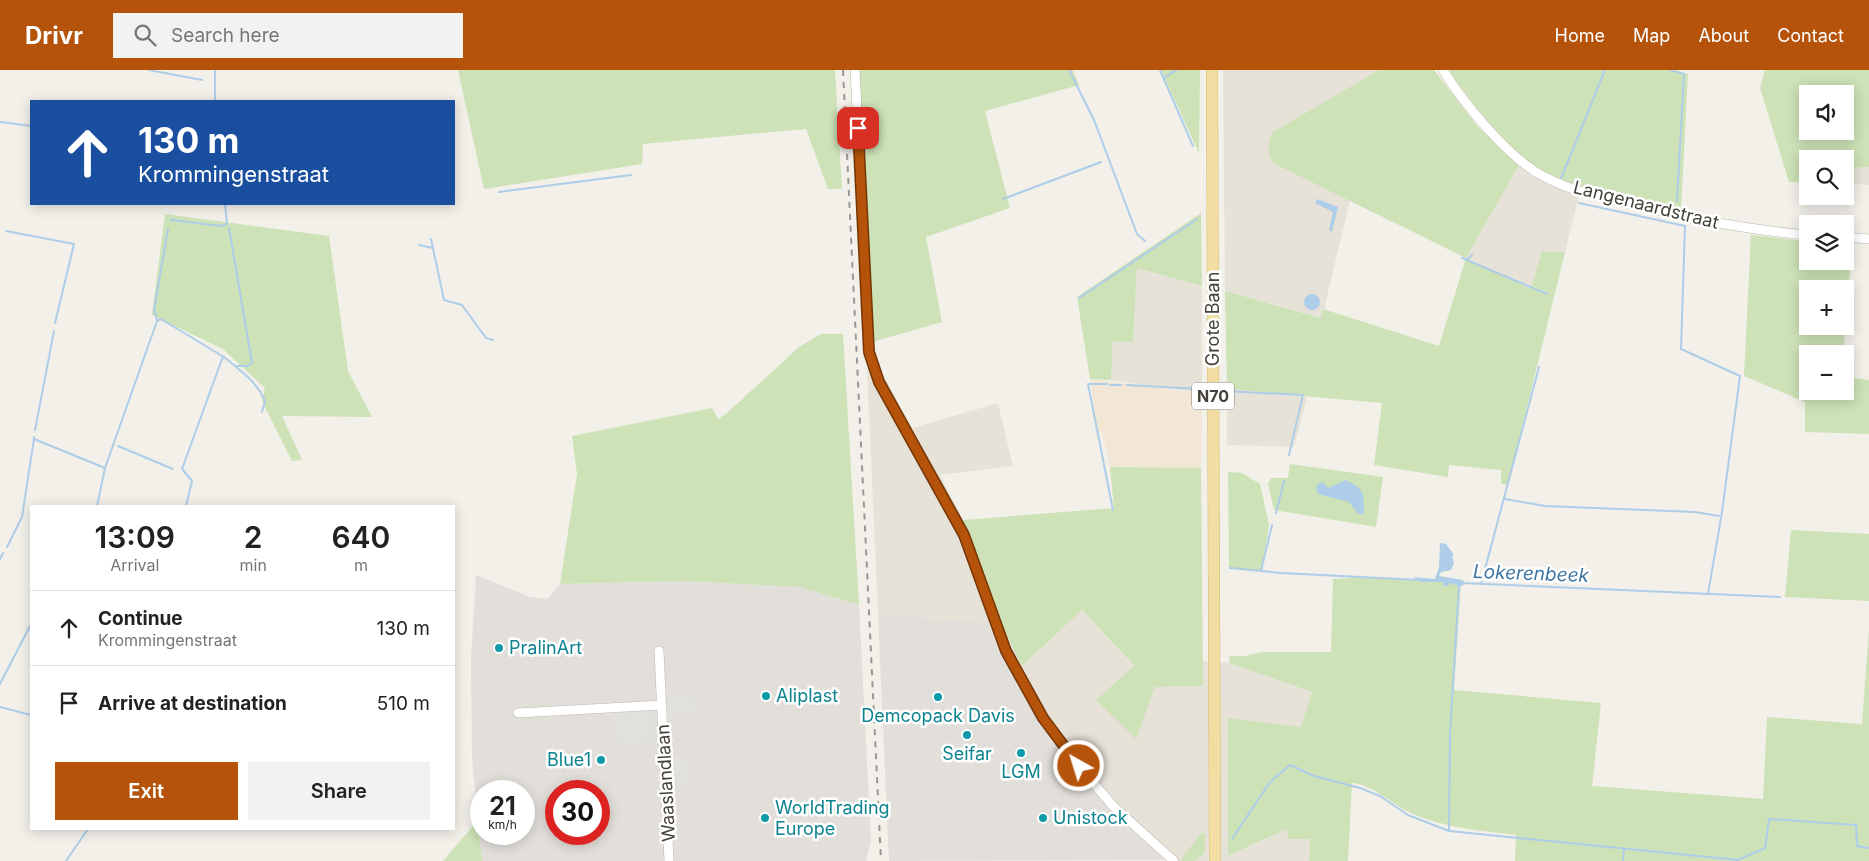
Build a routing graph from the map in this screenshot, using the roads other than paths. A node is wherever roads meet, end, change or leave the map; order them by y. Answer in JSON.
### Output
{"nodes":[{"id":1,"x":855,"y":70,"type":"edge"},
{"id":2,"x":1212,"y":70,"type":"edge"},
{"id":3,"x":1444,"y":70,"type":"edge"},
{"id":4,"x":1799,"y":233,"type":"edge"},
{"id":5,"x":1854,"y":238,"type":"edge"},
{"id":6,"x":1869,"y":239,"type":"edge"},
{"id":7,"x":659,"y":651,"type":"dead end"},
{"id":8,"x":662,"y":705,"type":"junction"},
{"id":9,"x":518,"y":713,"type":"dead end"},
{"id":10,"x":669,"y":861,"type":"edge"},
{"id":11,"x":1174,"y":861,"type":"edge"},
{"id":12,"x":1214,"y":861,"type":"edge"}],
"edges":[{"from":1,"to":11,"type":"street"},
{"from":2,"to":12,"type":"main road","name":"Grote Baan","number":"N70"},
{"from":3,"to":4,"type":"street","name":"Langenaardstraat"},
{"from":5,"to":6,"type":"street"},
{"from":7,"to":8,"type":"street","name":"Waaslandlaan"},
{"from":8,"to":9,"type":"street","name":"Waaslandlaan"},
{"from":8,"to":10,"type":"street","name":"Waaslandlaan"}]}
